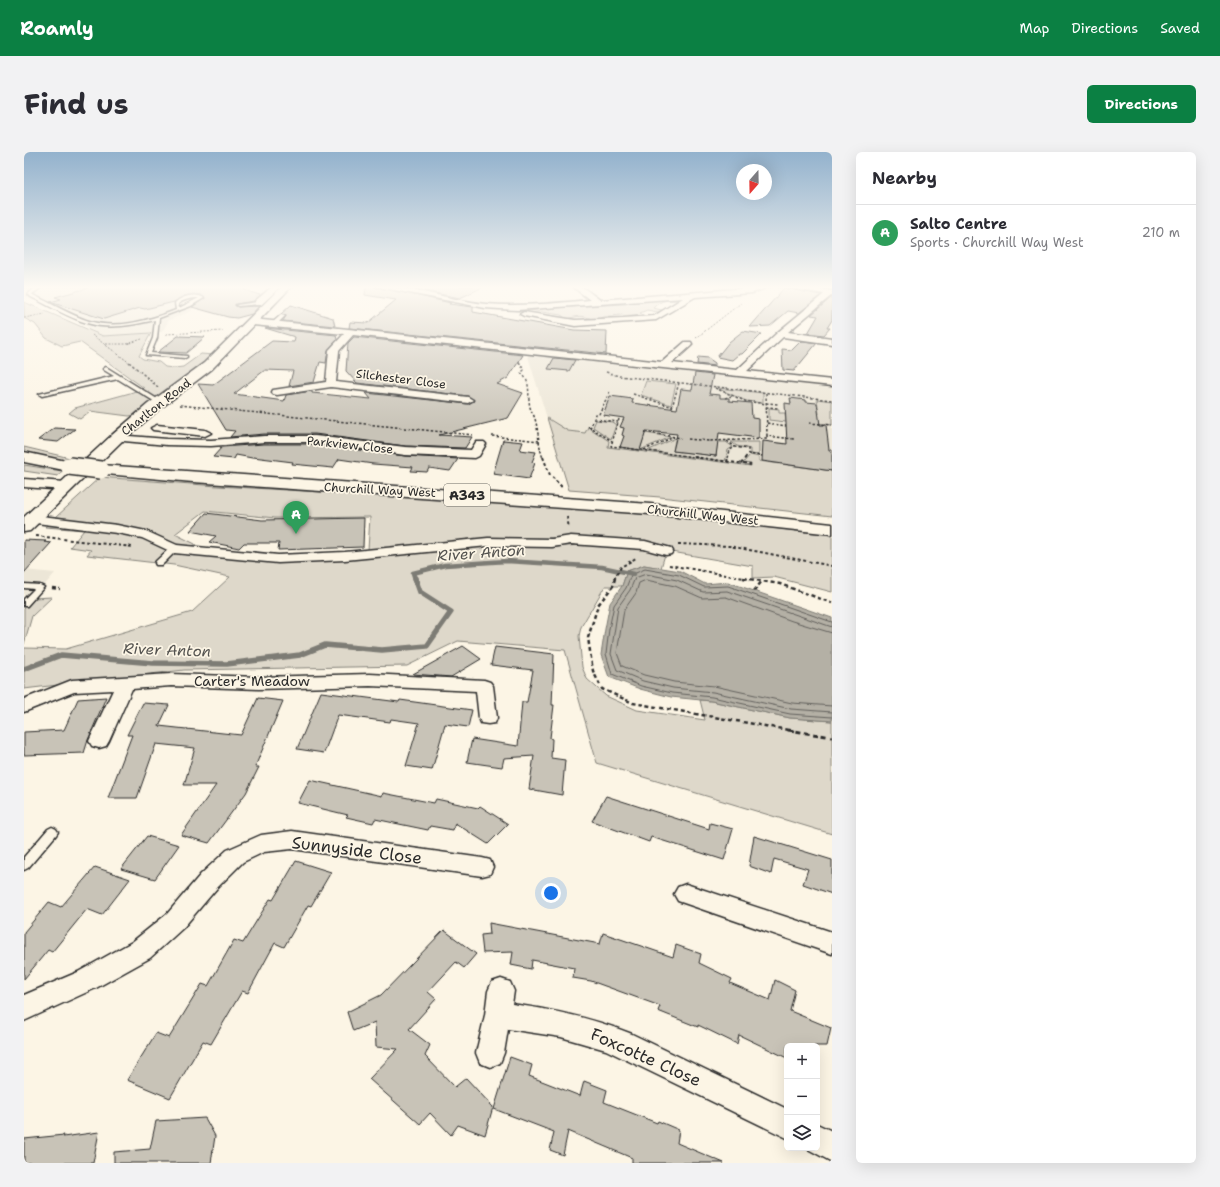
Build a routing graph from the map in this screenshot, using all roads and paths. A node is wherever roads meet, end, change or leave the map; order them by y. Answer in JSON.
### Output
{"nodes":[{"id":1,"x":181,"y":333,"type":"edge"},
{"id":2,"x":242,"y":333,"type":"edge"},
{"id":3,"x":350,"y":333,"type":"edge"},
{"id":4,"x":362,"y":333,"type":"edge"},
{"id":5,"x":702,"y":333,"type":"edge"},
{"id":6,"x":90,"y":334,"type":"dead end"},
{"id":7,"x":781,"y":334,"type":"joint"},
{"id":8,"x":156,"y":335,"type":"junction"},
{"id":9,"x":832,"y":341,"type":"edge"},
{"id":10,"x":106,"y":344,"type":"junction"},
{"id":11,"x":688,"y":344,"type":"joint"},
{"id":12,"x":526,"y":351,"type":"junction"},
{"id":13,"x":185,"y":358,"type":"dead end"},
{"id":14,"x":664,"y":365,"type":"junction"},
{"id":15,"x":106,"y":369,"type":"dead end"},
{"id":16,"x":603,"y":370,"type":"dead end"},
{"id":17,"x":740,"y":373,"type":"junction"},
{"id":18,"x":118,"y":377,"type":"junction"},
{"id":19,"x":679,"y":383,"type":"junction"},
{"id":20,"x":832,"y":383,"type":"edge"},
{"id":21,"x":330,"y":384,"type":"junction"},
{"id":22,"x":712,"y":387,"type":"junction"},
{"id":23,"x":160,"y":388,"type":"dead end"},
{"id":24,"x":610,"y":391,"type":"dead end"},
{"id":25,"x":277,"y":392,"type":"dead end"},
{"id":26,"x":766,"y":393,"type":"junction"},
{"id":27,"x":42,"y":394,"type":"dead end"},
{"id":28,"x":633,"y":394,"type":"dead end"},
{"id":29,"x":732,"y":396,"type":"junction"},
{"id":30,"x":725,"y":398,"type":"dead end"},
{"id":31,"x":832,"y":400,"type":"edge"},
{"id":32,"x":468,"y":401,"type":"dead end"},
{"id":33,"x":159,"y":402,"type":"junction"},
{"id":34,"x":766,"y":404,"type":"junction"},
{"id":35,"x":779,"y":404,"type":"dead end"},
{"id":36,"x":181,"y":405,"type":"dead end"},
{"id":37,"x":779,"y":408,"type":"dead end"},
{"id":38,"x":594,"y":418,"type":"junction"},
{"id":39,"x":767,"y":423,"type":"junction"},
{"id":40,"x":809,"y":423,"type":"dead end"},
{"id":41,"x":832,"y":425,"type":"edge"},
{"id":42,"x":786,"y":426,"type":"dead end"},
{"id":43,"x":157,"y":428,"type":"dead end"},
{"id":44,"x":645,"y":432,"type":"dead end"},
{"id":45,"x":492,"y":436,"type":"dead end"},
{"id":46,"x":767,"y":436,"type":"junction"},
{"id":47,"x":675,"y":437,"type":"junction"},
{"id":48,"x":117,"y":438,"type":"junction"},
{"id":49,"x":681,"y":438,"type":"dead end"},
{"id":50,"x":688,"y":439,"type":"dead end"},
{"id":51,"x":794,"y":439,"type":"dead end"},
{"id":52,"x":612,"y":441,"type":"junction"},
{"id":53,"x":727,"y":441,"type":"junction"},
{"id":54,"x":215,"y":443,"type":"junction"},
{"id":55,"x":735,"y":447,"type":"junction"},
{"id":56,"x":476,"y":448,"type":"joint"},
{"id":57,"x":643,"y":451,"type":"junction"},
{"id":58,"x":748,"y":454,"type":"junction"},
{"id":59,"x":762,"y":456,"type":"dead end"},
{"id":60,"x":24,"y":457,"type":"edge"},
{"id":61,"x":727,"y":462,"type":"junction"},
{"id":62,"x":740,"y":464,"type":"junction"},
{"id":63,"x":751,"y":465,"type":"dead end"},
{"id":64,"x":24,"y":483,"type":"edge"},
{"id":65,"x":65,"y":486,"type":"junction"},
{"id":66,"x":30,"y":527,"type":"edge"},
{"id":67,"x":832,"y":529,"type":"edge"},
{"id":68,"x":645,"y":545,"type":"junction"},
{"id":69,"x":138,"y":547,"type":"dead end"},
{"id":70,"x":174,"y":549,"type":"junction"},
{"id":71,"x":665,"y":558,"type":"joint"},
{"id":72,"x":642,"y":560,"type":"dead end"},
{"id":73,"x":159,"y":563,"type":"dead end"},
{"id":74,"x":832,"y":566,"type":"edge"},
{"id":75,"x":763,"y":581,"type":"junction"},
{"id":76,"x":24,"y":586,"type":"edge"},
{"id":77,"x":754,"y":591,"type":"dead end"},
{"id":78,"x":832,"y":603,"type":"edge"},
{"id":79,"x":24,"y":604,"type":"edge"},
{"id":80,"x":125,"y":684,"type":"junction"},
{"id":81,"x":24,"y":706,"type":"edge"},
{"id":82,"x":488,"y":718,"type":"dead end"},
{"id":83,"x":832,"y":737,"type":"edge"},
{"id":84,"x":99,"y":741,"type":"dead end"},
{"id":85,"x":52,"y":832,"type":"dead end"},
{"id":86,"x":24,"y":865,"type":"edge"},
{"id":87,"x":482,"y":867,"type":"dead end"},
{"id":88,"x":686,"y":894,"type":"dead end"},
{"id":89,"x":832,"y":943,"type":"edge"},
{"id":90,"x":24,"y":1008,"type":"edge"},
{"id":91,"x":490,"y":1053,"type":"dead end"},
{"id":92,"x":784,"y":1123,"type":"edge"},
{"id":93,"x":820,"y":1141,"type":"edge"},
{"id":94,"x":832,"y":1147,"type":"edge"}],
"edges":[{"from":1,"to":8,"type":"path"},
{"from":2,"to":33,"type":"main road","name":"Charlton Road"},
{"from":3,"to":21,"type":"street"},
{"from":4,"to":12,"type":"street"},
{"from":5,"to":11,"type":"path"},
{"from":6,"to":10,"type":"path"},
{"from":7,"to":9,"type":"street"},
{"from":7,"to":17,"type":"street"},
{"from":8,"to":10,"type":"path"},
{"from":8,"to":13,"type":"lane"},
{"from":10,"to":23,"type":"path"},
{"from":11,"to":14,"type":"street"},
{"from":12,"to":14,"type":"street"},
{"from":12,"to":45,"type":"path"},
{"from":14,"to":17,"type":"street"},
{"from":15,"to":18,"type":"lane"},
{"from":16,"to":19,"type":"path"},
{"from":17,"to":20,"type":"street"},
{"from":18,"to":27,"type":"lane"},
{"from":18,"to":33,"type":"lane"},
{"from":19,"to":22,"type":"path"},
{"from":19,"to":28,"type":"path"},
{"from":21,"to":25,"type":"street","name":"Silchester Close"},
{"from":21,"to":32,"type":"street","name":"Silchester Close"},
{"from":22,"to":26,"type":"path"},
{"from":22,"to":29,"type":"path"},
{"from":24,"to":38,"type":"path"},
{"from":26,"to":31,"type":"path"},
{"from":26,"to":34,"type":"path"},
{"from":29,"to":30,"type":"path"},
{"from":29,"to":34,"type":"path"},
{"from":33,"to":48,"type":"main road","name":"Charlton Road"},
{"from":34,"to":35,"type":"path"},
{"from":34,"to":37,"type":"path"},
{"from":34,"to":39,"type":"path"},
{"from":36,"to":56,"type":"path"},
{"from":38,"to":52,"type":"path"},
{"from":38,"to":52,"type":"path"},
{"from":39,"to":42,"type":"path"},
{"from":39,"to":46,"type":"path"},
{"from":40,"to":41,"type":"path"},
{"from":43,"to":54,"type":"street"},
{"from":44,"to":47,"type":"path"},
{"from":46,"to":51,"type":"path"},
{"from":46,"to":53,"type":"path"},
{"from":47,"to":49,"type":"path"},
{"from":47,"to":57,"type":"path"},
{"from":48,"to":54,"type":"street","name":"Parkview Close"},
{"from":48,"to":65,"type":"main road","name":"Charlton Road"},
{"from":50,"to":53,"type":"path"},
{"from":52,"to":57,"type":"path"},
{"from":53,"to":55,"type":"path"},
{"from":54,"to":56,"type":"street","name":"Parkview Close"},
{"from":55,"to":58,"type":"path"},
{"from":55,"to":61,"type":"path"},
{"from":57,"to":61,"type":"path"},
{"from":58,"to":59,"type":"path"},
{"from":58,"to":62,"type":"path"},
{"from":60,"to":67,"type":"main road","name":"Churchill Way West","number":"A343","bridge":true},
{"from":61,"to":62,"type":"path"},
{"from":62,"to":63,"type":"path"},
{"from":64,"to":65,"type":"street"},
{"from":65,"to":66,"type":"main road","name":"Charlton Road"},
{"from":66,"to":69,"type":"path"},
{"from":66,"to":70,"type":"street"},
{"from":68,"to":70,"type":"street"},
{"from":68,"to":71,"type":"street"},
{"from":68,"to":74,"type":"path"},
{"from":70,"to":73,"type":"lane"},
{"from":71,"to":75,"type":"path"},
{"from":72,"to":83,"type":"path"},
{"from":75,"to":77,"type":"path"},
{"from":75,"to":78,"type":"path"},
{"from":76,"to":79,"type":"lane"},
{"from":80,"to":81,"type":"street","name":"Carter's Meadow"},
{"from":80,"to":82,"type":"street","name":"Carter's Meadow"},
{"from":80,"to":84,"type":"street"},
{"from":85,"to":86,"type":"lane"},
{"from":87,"to":90,"type":"street","name":"Sunnyside Close"},
{"from":88,"to":89,"type":"street"},
{"from":91,"to":92,"type":"street","name":"Foxcotte Close"},
{"from":93,"to":94,"type":"street"}]}
